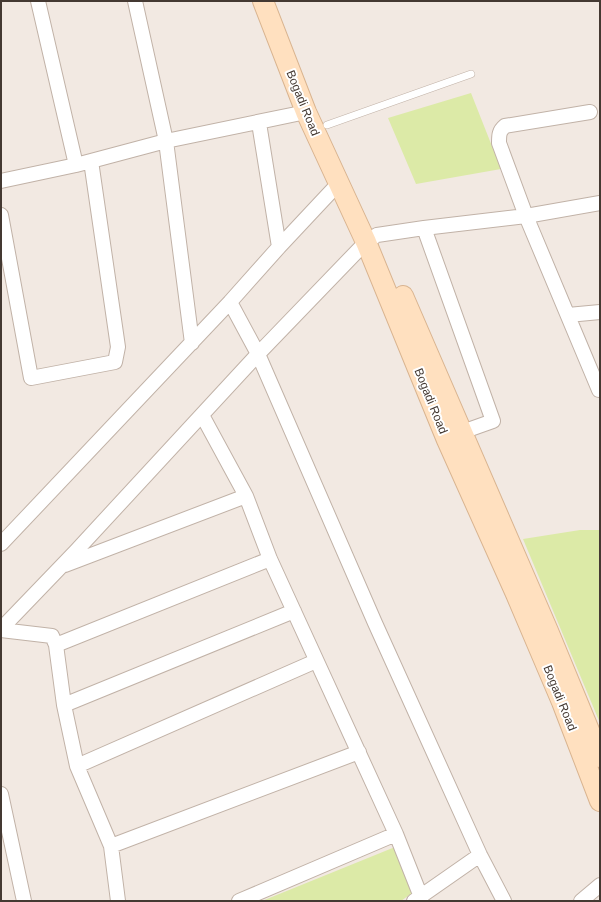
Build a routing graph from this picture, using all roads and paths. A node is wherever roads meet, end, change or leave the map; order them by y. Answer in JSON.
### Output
{"nodes":[{"id":1,"x":38,"y":1,"type":"edge"},
{"id":2,"x":135,"y":1,"type":"edge"},
{"id":3,"x":263,"y":1,"type":"edge"},
{"id":4,"x":275,"y":1,"type":"edge"},
{"id":5,"x":471,"y":74,"type":"dead end"},
{"id":6,"x":306,"y":112,"type":"junction"},
{"id":7,"x":590,"y":112,"type":"dead end"},
{"id":8,"x":259,"y":122,"type":"junction"},
{"id":9,"x":326,"y":125,"type":"junction"},
{"id":10,"x":166,"y":141,"type":"junction"},
{"id":11,"x":91,"y":160,"type":"junction"},
{"id":12,"x":76,"y":165,"type":"junction"},
{"id":13,"x":1,"y":181,"type":"edge"},
{"id":14,"x":338,"y":184,"type":"junction"},
{"id":15,"x":600,"y":203,"type":"edge"},
{"id":16,"x":1,"y":215,"type":"edge"},
{"id":17,"x":526,"y":216,"type":"junction"},
{"id":18,"x":424,"y":228,"type":"junction"},
{"id":19,"x":372,"y":239,"type":"junction"},
{"id":20,"x":279,"y":247,"type":"junction"},
{"id":21,"x":230,"y":302,"type":"junction"},
{"id":22,"x":600,"y":312,"type":"edge"},
{"id":23,"x":568,"y":315,"type":"junction"},
{"id":24,"x":192,"y":343,"type":"junction"},
{"id":25,"x":258,"y":354,"type":"junction"},
{"id":26,"x":600,"y":390,"type":"edge"},
{"id":27,"x":202,"y":415,"type":"junction"},
{"id":28,"x":462,"y":432,"type":"junction"},
{"id":29,"x":246,"y":496,"type":"junction"},
{"id":30,"x":1,"y":544,"type":"edge"},
{"id":31,"x":270,"y":559,"type":"junction"},
{"id":32,"x":60,"y":567,"type":"junction"},
{"id":33,"x":294,"y":611,"type":"junction"},
{"id":34,"x":1,"y":630,"type":"edge"},
{"id":35,"x":56,"y":646,"type":"junction"},
{"id":36,"x":316,"y":661,"type":"junction"},
{"id":37,"x":64,"y":705,"type":"junction"},
{"id":38,"x":359,"y":752,"type":"junction"},
{"id":39,"x":600,"y":756,"type":"edge"},
{"id":40,"x":78,"y":766,"type":"junction"},
{"id":41,"x":1,"y":794,"type":"edge"},
{"id":42,"x":600,"y":801,"type":"edge"},
{"id":43,"x":396,"y":834,"type":"junction"},
{"id":44,"x":111,"y":846,"type":"junction"},
{"id":45,"x":480,"y":855,"type":"junction"},
{"id":46,"x":600,"y":885,"type":"edge"},
{"id":47,"x":418,"y":899,"type":"edge"},
{"id":48,"x":24,"y":901,"type":"edge"},
{"id":49,"x":118,"y":901,"type":"edge"},
{"id":50,"x":239,"y":901,"type":"edge"},
{"id":51,"x":504,"y":901,"type":"edge"},
{"id":52,"x":580,"y":901,"type":"edge"}],
"edges":[{"from":1,"to":12,"type":"street"},
{"from":2,"to":10,"type":"street"},
{"from":3,"to":6,"type":"main road","name":"Bogadi Road"},
{"from":4,"to":9,"type":"main road","name":"Bogadi Road"},
{"from":5,"to":9,"type":"lane"},
{"from":6,"to":8,"type":"street"},
{"from":6,"to":14,"type":"main road","name":"Bogadi Road"},
{"from":7,"to":17,"type":"street"},
{"from":8,"to":10,"type":"street"},
{"from":8,"to":20,"type":"street"},
{"from":9,"to":19,"type":"main road","name":"Bogadi Road"},
{"from":10,"to":11,"type":"street"},
{"from":10,"to":24,"type":"street"},
{"from":11,"to":12,"type":"street"},
{"from":11,"to":16,"type":"street"},
{"from":12,"to":13,"type":"street"},
{"from":14,"to":19,"type":"main road","name":"Bogadi Road"},
{"from":14,"to":20,"type":"street"},
{"from":15,"to":17,"type":"street"},
{"from":17,"to":18,"type":"street"},
{"from":17,"to":23,"type":"street"},
{"from":18,"to":19,"type":"street"},
{"from":18,"to":28,"type":"street"},
{"from":19,"to":25,"type":"street"},
{"from":19,"to":28,"type":"main road","name":"Bogadi Road"},
{"from":19,"to":42,"type":"main road","name":"Bogadi Road"},
{"from":20,"to":21,"type":"street"},
{"from":21,"to":24,"type":"street"},
{"from":21,"to":25,"type":"street"},
{"from":22,"to":23,"type":"street"},
{"from":23,"to":26,"type":"street"},
{"from":24,"to":30,"type":"street"},
{"from":25,"to":27,"type":"street"},
{"from":25,"to":45,"type":"street"},
{"from":27,"to":29,"type":"street"},
{"from":27,"to":32,"type":"street"},
{"from":28,"to":39,"type":"main road","name":"Bogadi Road"},
{"from":29,"to":31,"type":"street"},
{"from":29,"to":32,"type":"street"},
{"from":31,"to":33,"type":"street"},
{"from":31,"to":35,"type":"street"},
{"from":32,"to":34,"type":"street"},
{"from":33,"to":36,"type":"street"},
{"from":33,"to":37,"type":"street"},
{"from":34,"to":35,"type":"street"},
{"from":35,"to":37,"type":"street"},
{"from":36,"to":38,"type":"street"},
{"from":36,"to":40,"type":"street"},
{"from":37,"to":40,"type":"street"},
{"from":38,"to":43,"type":"street"},
{"from":38,"to":44,"type":"street"},
{"from":40,"to":44,"type":"street"},
{"from":41,"to":48,"type":"street"},
{"from":43,"to":47,"type":"street"},
{"from":43,"to":50,"type":"street"},
{"from":44,"to":49,"type":"street"},
{"from":45,"to":47,"type":"street"},
{"from":45,"to":51,"type":"street"},
{"from":46,"to":52,"type":"street"}]}
